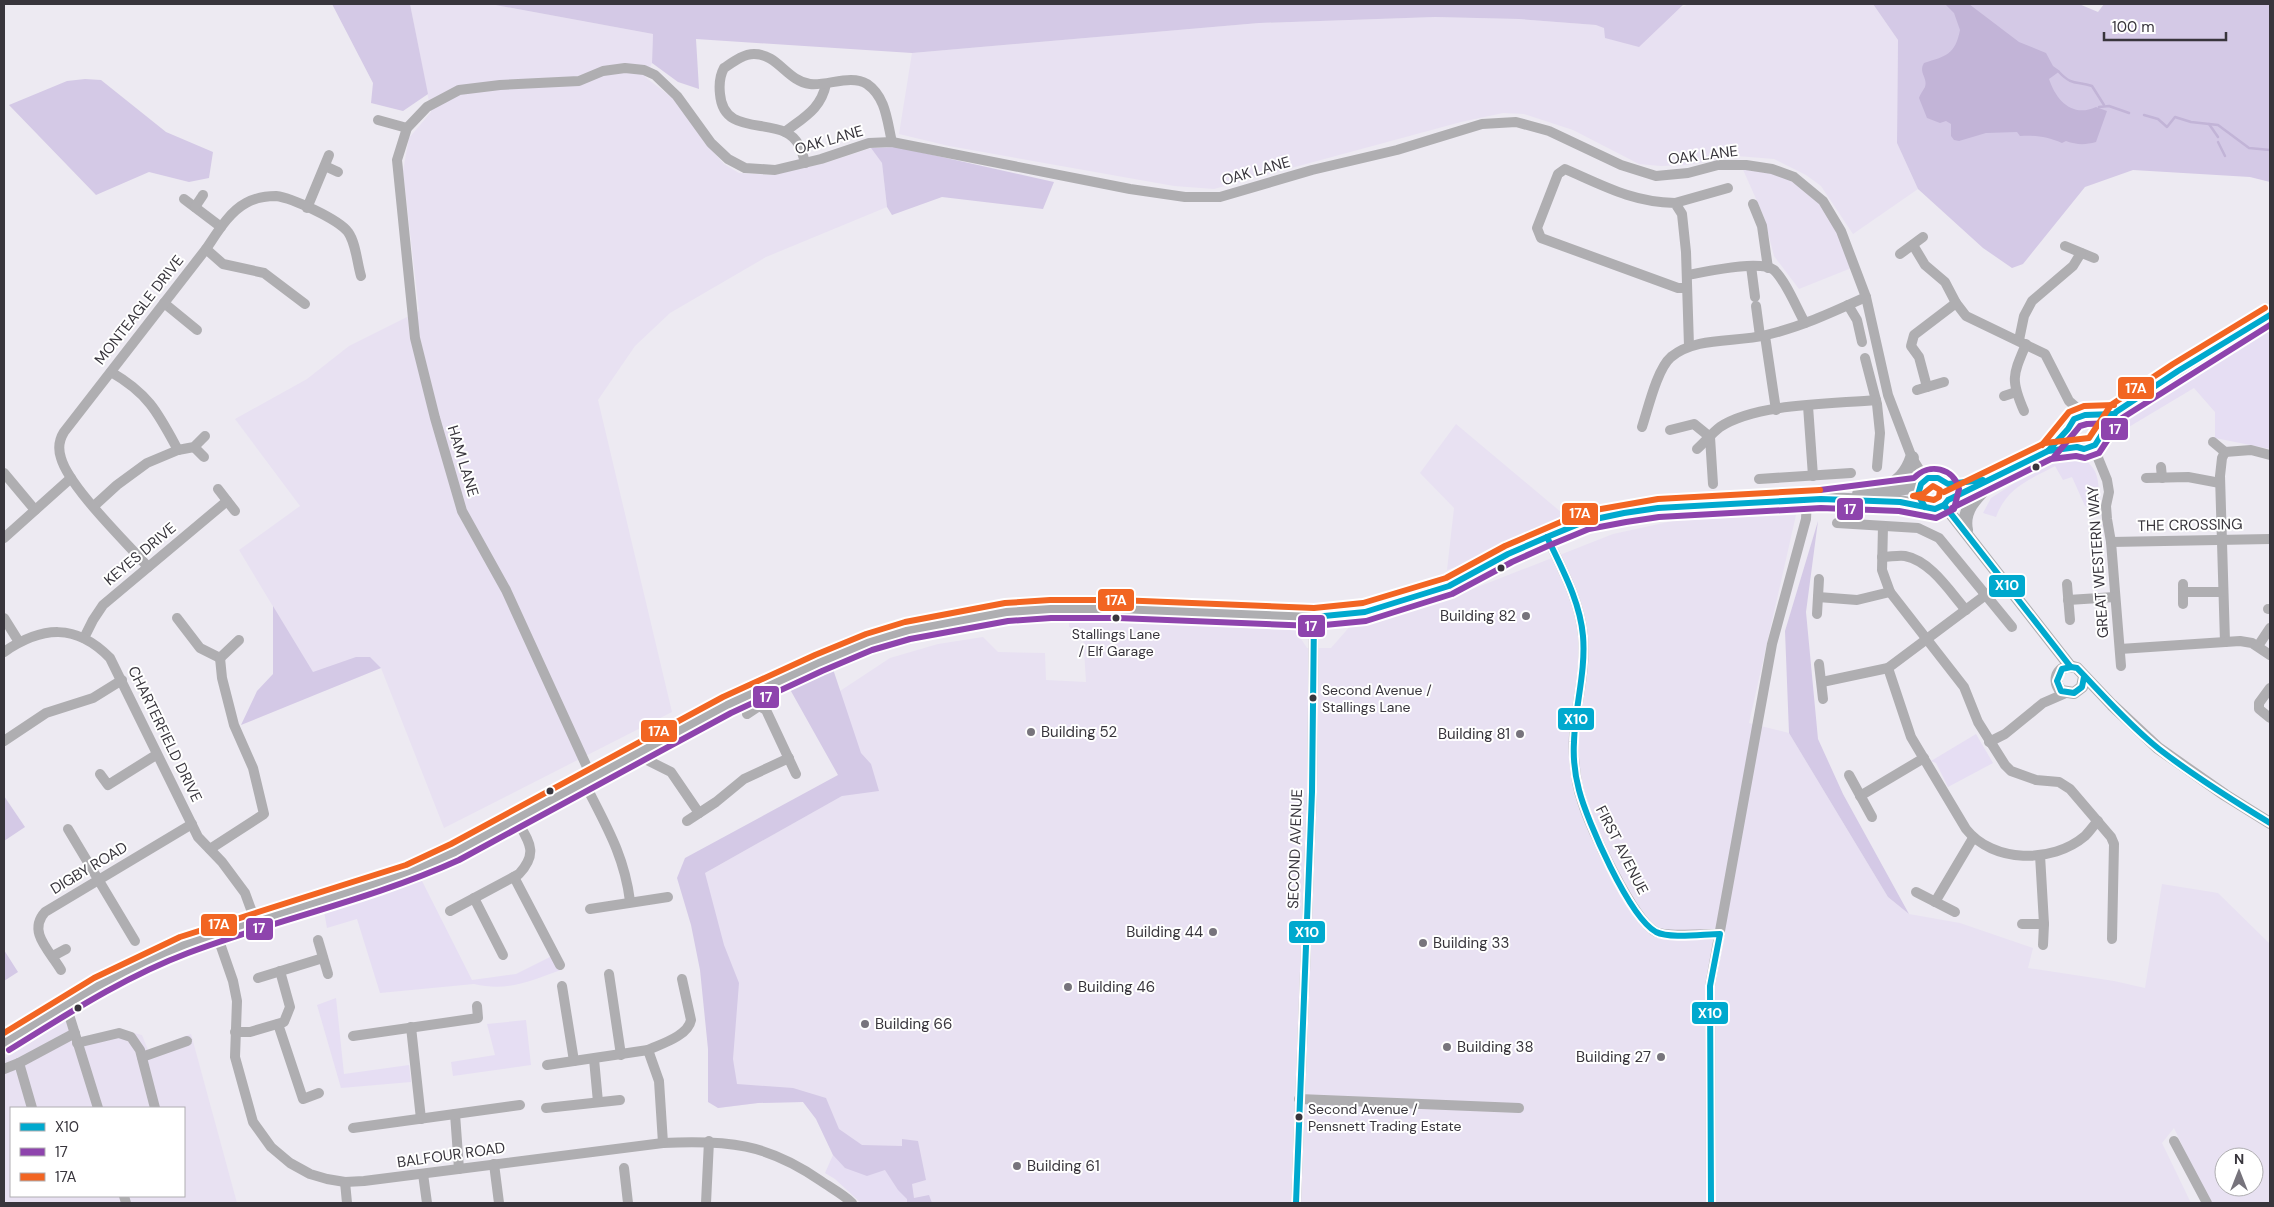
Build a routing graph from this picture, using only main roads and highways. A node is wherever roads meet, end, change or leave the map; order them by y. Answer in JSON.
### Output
{"nodes":[{"id":1,"x":2270,"y":315,"type":"edge"},
{"id":2,"x":2114,"y":414,"type":"junction"},
{"id":3,"x":2087,"y":416,"type":"junction"},
{"id":4,"x":2069,"y":426,"type":"junction"},
{"id":5,"x":2100,"y":437,"type":"junction"},
{"id":6,"x":2080,"y":448,"type":"junction"},
{"id":7,"x":2048,"y":451,"type":"junction"},
{"id":8,"x":1912,"y":458,"type":"road end"},
{"id":9,"x":1994,"y":479,"type":"junction"},
{"id":10,"x":1922,"y":483,"type":"junction"},
{"id":11,"x":1948,"y":484,"type":"junction"},
{"id":12,"x":1879,"y":491,"type":"junction"},
{"id":13,"x":1821,"y":499,"type":"junction"},
{"id":14,"x":1946,"y":503,"type":"junction"},
{"id":15,"x":1925,"y":506,"type":"junction"},
{"id":16,"x":1966,"y":530,"type":"road end"},
{"id":17,"x":4,"y":1043,"type":"edge"}],
"edges":[{"from":1,"to":2,"type":"main road"},
{"from":2,"to":3,"type":"main road"},
{"from":2,"to":5,"type":"main road"},
{"from":3,"to":4,"type":"main road"},
{"from":3,"to":5,"type":"main road"},
{"from":4,"to":6,"type":"main road"},
{"from":4,"to":7,"type":"main road"},
{"from":5,"to":6,"type":"main road"},
{"from":6,"to":7,"type":"main road"},
{"from":7,"to":9,"type":"main road"},
{"from":8,"to":12,"type":"main road"},
{"from":9,"to":11,"type":"main road"},
{"from":9,"to":14,"type":"main road"},
{"from":9,"to":16,"type":"main road"},
{"from":10,"to":11,"type":"main road"},
{"from":10,"to":12,"type":"main road"},
{"from":10,"to":15,"type":"main road"},
{"from":11,"to":14,"type":"main road"},
{"from":12,"to":13,"type":"main road"},
{"from":13,"to":15,"type":"main road"},
{"from":13,"to":17,"type":"main road"},
{"from":14,"to":15,"type":"main road"}]}
